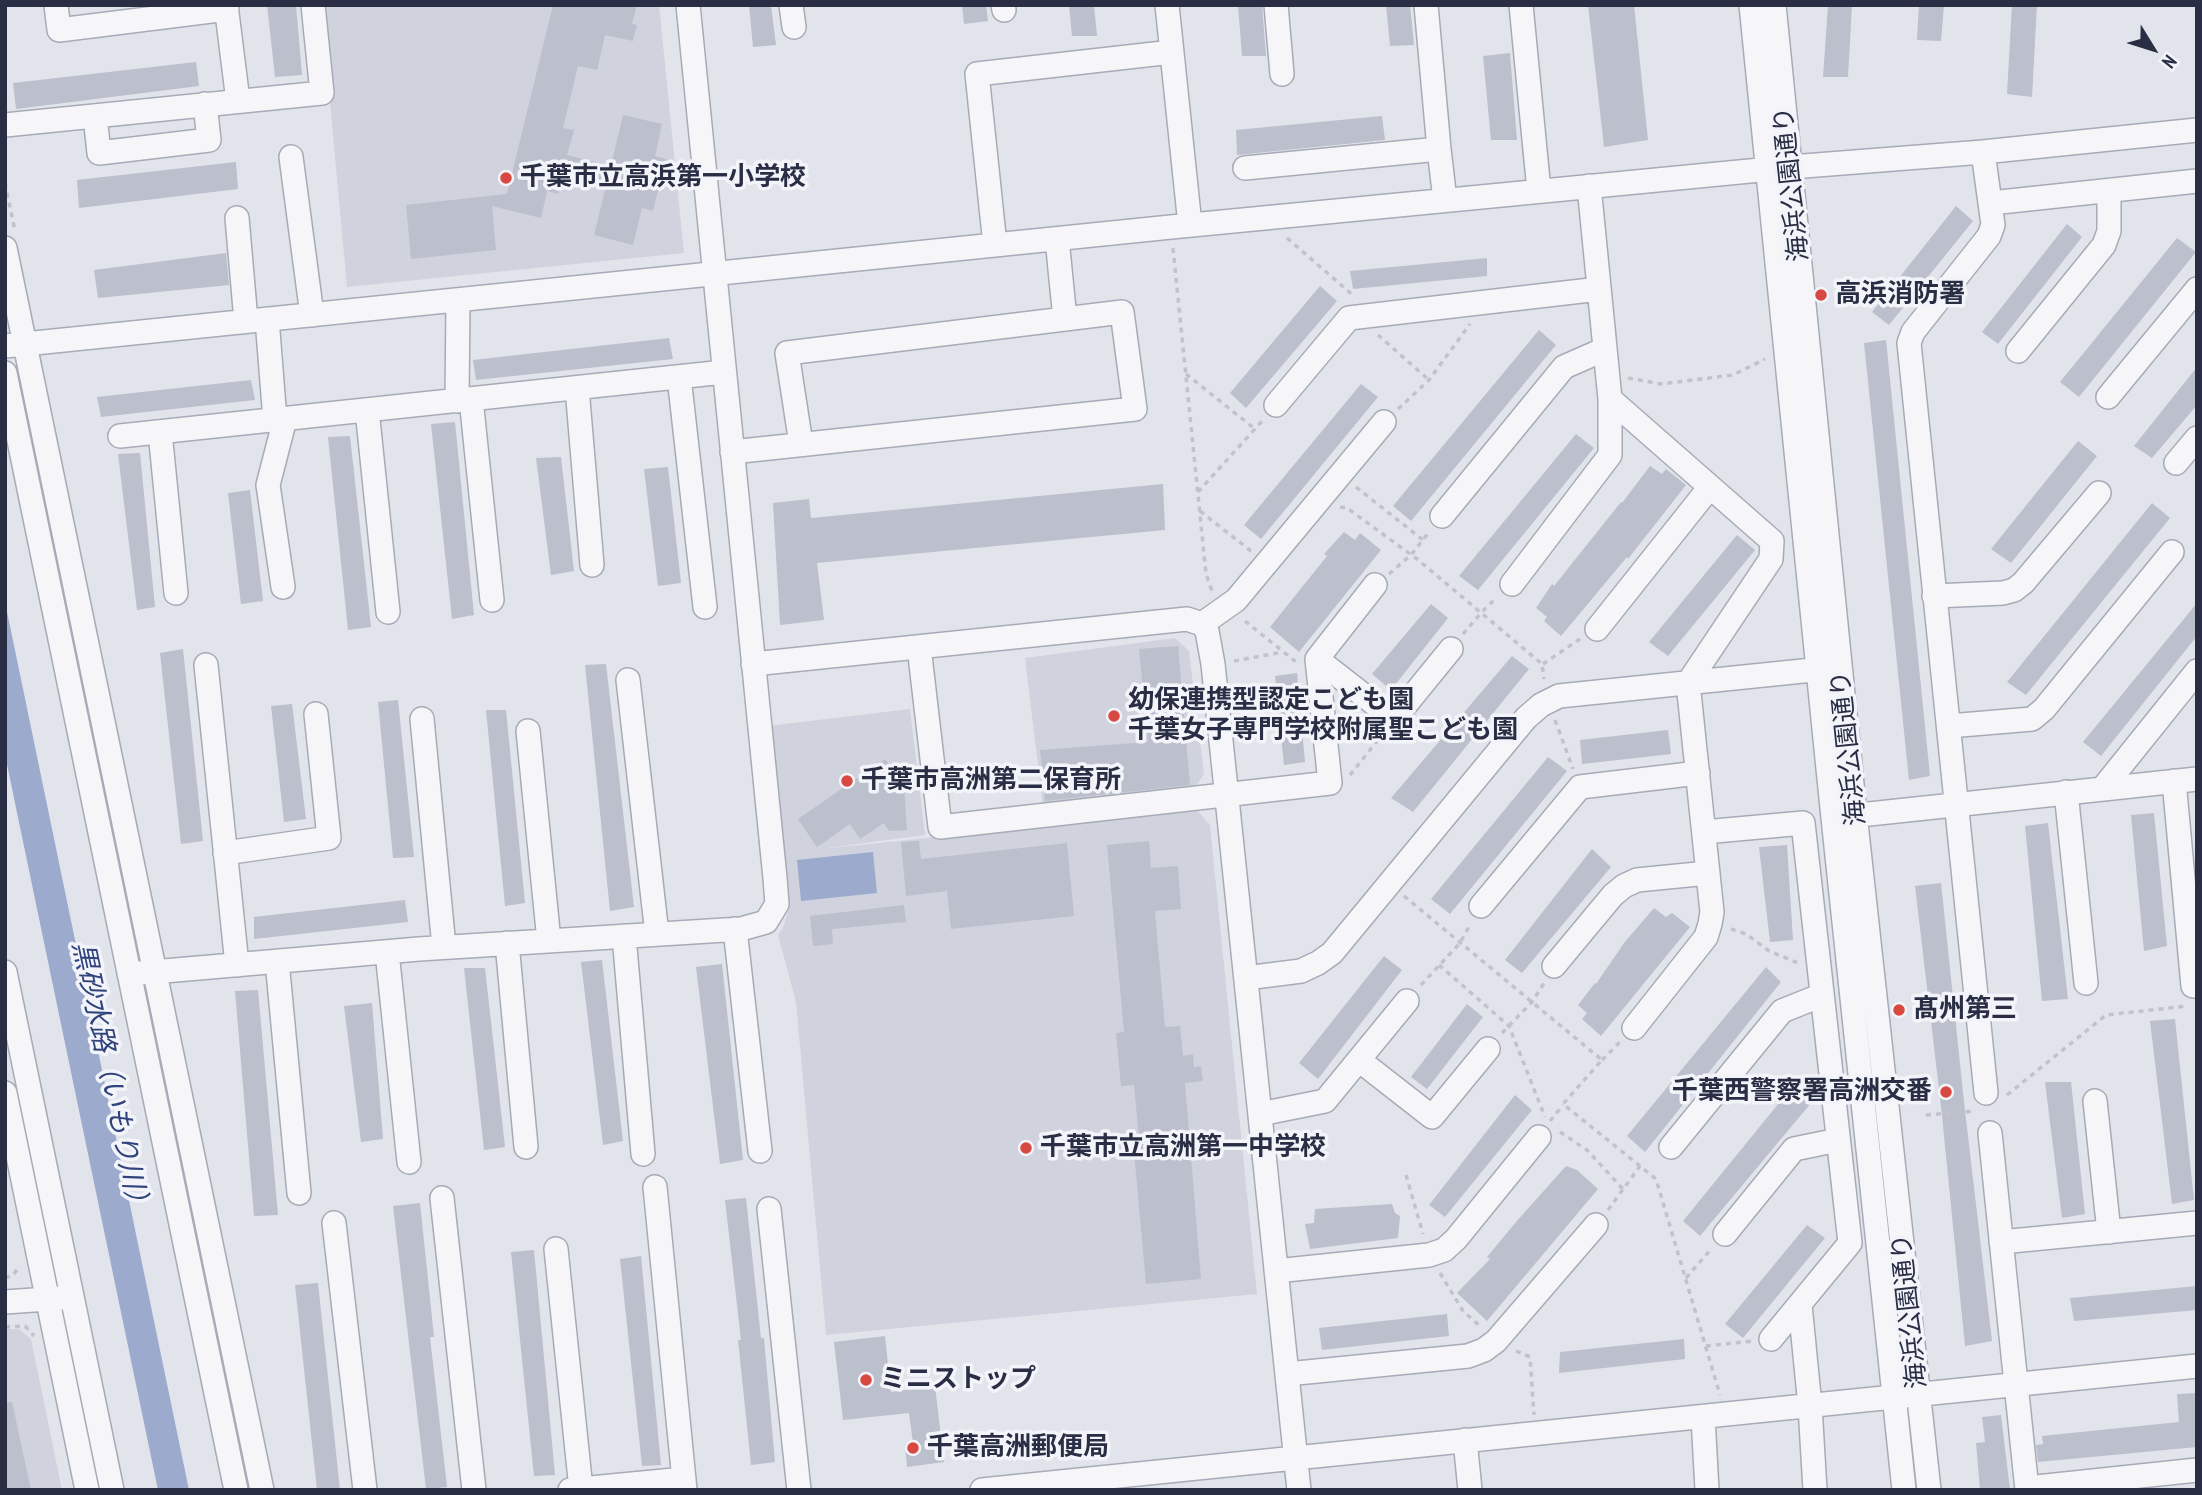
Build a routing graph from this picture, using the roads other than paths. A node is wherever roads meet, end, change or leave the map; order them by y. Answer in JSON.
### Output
{"nodes":[{"id":1,"x":56,"y":5,"type":"edge"},
{"id":2,"x":313,"y":5,"type":"edge"},
{"id":3,"x":688,"y":5,"type":"edge"},
{"id":4,"x":1167,"y":5,"type":"edge"},
{"id":5,"x":1276,"y":5,"type":"edge"},
{"id":6,"x":1426,"y":5,"type":"edge"},
{"id":7,"x":1521,"y":5,"type":"edge"},
{"id":8,"x":1751,"y":5,"type":"edge"},
{"id":9,"x":1774,"y":5,"type":"edge"},
{"id":10,"x":226,"y":7,"type":"edge"},
{"id":11,"x":140,"y":13,"type":"edge"},
{"id":12,"x":1172,"y":52,"type":"junction"},
{"id":13,"x":1282,"y":74,"type":"dead end"},
{"id":14,"x":238,"y":101,"type":"junction"},
{"id":15,"x":205,"y":104,"type":"junction"},
{"id":16,"x":95,"y":116,"type":"junction"},
{"id":17,"x":5,"y":125,"type":"edge"},
{"id":18,"x":2197,"y":130,"type":"edge"},
{"id":19,"x":1439,"y":149,"type":"junction"},
{"id":20,"x":1983,"y":152,"type":"junction"},
{"id":21,"x":291,"y":157,"type":"dead end"},
{"id":22,"x":1245,"y":168,"type":"dead end"},
{"id":23,"x":1779,"y":168,"type":"junction"},
{"id":24,"x":2197,"y":181,"type":"edge"},
{"id":25,"x":1589,"y":186,"type":"junction"},
{"id":26,"x":1539,"y":191,"type":"junction"},
{"id":27,"x":2109,"y":191,"type":"junction"},
{"id":28,"x":1446,"y":200,"type":"junction"},
{"id":29,"x":1991,"y":204,"type":"junction"},
{"id":30,"x":237,"y":218,"type":"dead end"},
{"id":31,"x":1180,"y":226,"type":"junction"},
{"id":32,"x":1057,"y":239,"type":"junction"},
{"id":33,"x":10,"y":241,"type":"edge"},
{"id":34,"x":995,"y":245,"type":"junction"},
{"id":35,"x":714,"y":274,"type":"junction"},
{"id":36,"x":1599,"y":289,"type":"junction"},
{"id":37,"x":2197,"y":289,"type":"edge"},
{"id":38,"x":458,"y":300,"type":"junction"},
{"id":39,"x":312,"y":315,"type":"junction"},
{"id":40,"x":1065,"y":319,"type":"junction"},
{"id":41,"x":257,"y":320,"type":"junction"},
{"id":42,"x":15,"y":345,"type":"edge"},
{"id":43,"x":1605,"y":349,"type":"junction"},
{"id":44,"x":2018,"y":351,"type":"dead end"},
{"id":45,"x":724,"y":372,"type":"junction"},
{"id":46,"x":5,"y":373,"type":"edge"},
{"id":47,"x":679,"y":377,"type":"junction"},
{"id":48,"x":577,"y":388,"type":"junction"},
{"id":49,"x":2108,"y":397,"type":"dead end"},
{"id":50,"x":1610,"y":399,"type":"junction"},
{"id":51,"x":464,"y":400,"type":"junction"},
{"id":52,"x":1276,"y":405,"type":"road end"},
{"id":53,"x":367,"y":410,"type":"junction"},
{"id":54,"x":280,"y":419,"type":"junction"},
{"id":55,"x":1384,"y":422,"type":"road end"},
{"id":56,"x":160,"y":432,"type":"junction"},
{"id":57,"x":120,"y":436,"type":"dead end"},
{"id":58,"x":2197,"y":438,"type":"edge"},
{"id":59,"x":801,"y":444,"type":"junction"},
{"id":60,"x":732,"y":452,"type":"junction"},
{"id":61,"x":2176,"y":463,"type":"dead end"},
{"id":62,"x":1710,"y":487,"type":"junction"},
{"id":63,"x":2099,"y":493,"type":"dead end"},
{"id":64,"x":1442,"y":516,"type":"road end"},
{"id":65,"x":2172,"y":552,"type":"dead end"},
{"id":66,"x":592,"y":565,"type":"dead end"},
{"id":67,"x":1512,"y":584,"type":"road end"},
{"id":68,"x":1375,"y":585,"type":"road end"},
{"id":69,"x":283,"y":587,"type":"dead end"},
{"id":70,"x":176,"y":593,"type":"dead end"},
{"id":71,"x":1934,"y":596,"type":"junction"},
{"id":72,"x":492,"y":600,"type":"dead end"},
{"id":73,"x":705,"y":607,"type":"dead end"},
{"id":74,"x":388,"y":612,"type":"dead end"},
{"id":75,"x":1217,"y":614,"type":"junction"},
{"id":76,"x":1597,"y":629,"type":"road end"},
{"id":77,"x":919,"y":647,"type":"junction"},
{"id":78,"x":1451,"y":649,"type":"road end"},
{"id":79,"x":753,"y":664,"type":"junction"},
{"id":80,"x":206,"y":665,"type":"dead end"},
{"id":81,"x":1829,"y":668,"type":"junction"},
{"id":82,"x":1318,"y":670,"type":"junction"},
{"id":83,"x":2197,"y":671,"type":"edge"},
{"id":84,"x":628,"y":680,"type":"dead end"},
{"id":85,"x":1688,"y":683,"type":"junction"},
{"id":86,"x":316,"y":714,"type":"dead end"},
{"id":87,"x":422,"y":719,"type":"dead end"},
{"id":88,"x":1948,"y":726,"type":"junction"},
{"id":89,"x":528,"y":731,"type":"dead end"},
{"id":90,"x":1698,"y":773,"type":"junction"},
{"id":91,"x":2185,"y":780,"type":"edge"},
{"id":92,"x":2103,"y":788,"type":"junction"},
{"id":93,"x":2066,"y":792,"type":"junction"},
{"id":94,"x":1227,"y":796,"type":"junction"},
{"id":95,"x":1957,"y":803,"type":"junction"},
{"id":96,"x":1855,"y":814,"type":"junction"},
{"id":97,"x":1833,"y":818,"type":"junction"},
{"id":98,"x":1704,"y":832,"type":"junction"},
{"id":99,"x":225,"y":853,"type":"junction"},
{"id":100,"x":1708,"y":873,"type":"junction"},
{"id":101,"x":1481,"y":906,"type":"dead end"},
{"id":102,"x":735,"y":929,"type":"junction"},
{"id":103,"x":657,"y":934,"type":"junction"},
{"id":104,"x":624,"y":936,"type":"junction"},
{"id":105,"x":549,"y":941,"type":"junction"},
{"id":106,"x":507,"y":943,"type":"junction"},
{"id":107,"x":444,"y":947,"type":"junction"},
{"id":108,"x":387,"y":952,"type":"junction"},
{"id":109,"x":277,"y":961,"type":"junction"},
{"id":110,"x":237,"y":965,"type":"junction"},
{"id":111,"x":1554,"y":966,"type":"dead end"},
{"id":112,"x":5,"y":972,"type":"edge"},
{"id":113,"x":155,"y":972,"type":"junction"},
{"id":114,"x":130,"y":974,"type":"junction"},
{"id":115,"x":1246,"y":978,"type":"junction"},
{"id":116,"x":1821,"y":983,"type":"junction"},
{"id":117,"x":2087,"y":983,"type":"dead end"},
{"id":118,"x":2195,"y":996,"type":"edge"},
{"id":119,"x":1407,"y":1001,"type":"road end"},
{"id":120,"x":1634,"y":1028,"type":"dead end"},
{"id":121,"x":1488,"y":1049,"type":"road end"},
{"id":122,"x":1359,"y":1060,"type":"junction"},
{"id":123,"x":5,"y":1094,"type":"edge"},
{"id":124,"x":1991,"y":1101,"type":"road end"},
{"id":125,"x":2095,"y":1101,"type":"dead end"},
{"id":126,"x":1260,"y":1114,"type":"junction"},
{"id":127,"x":1548,"y":1131,"type":"road end"},
{"id":128,"x":1990,"y":1133,"type":"dead end"},
{"id":129,"x":1838,"y":1140,"type":"junction"},
{"id":130,"x":526,"y":1147,"type":"dead end"},
{"id":131,"x":1671,"y":1147,"type":"dead end"},
{"id":132,"x":760,"y":1151,"type":"dead end"},
{"id":133,"x":643,"y":1154,"type":"dead end"},
{"id":134,"x":409,"y":1162,"type":"dead end"},
{"id":135,"x":654,"y":1186,"type":"dead end"},
{"id":136,"x":299,"y":1193,"type":"dead end"},
{"id":137,"x":442,"y":1198,"type":"dead end"},
{"id":138,"x":769,"y":1209,"type":"dead end"},
{"id":139,"x":334,"y":1223,"type":"dead end"},
{"id":140,"x":2197,"y":1223,"type":"edge"},
{"id":141,"x":1596,"y":1225,"type":"road end"},
{"id":142,"x":2109,"y":1232,"type":"junction"},
{"id":143,"x":1725,"y":1234,"type":"road end"},
{"id":144,"x":2001,"y":1242,"type":"junction"},
{"id":145,"x":556,"y":1249,"type":"dead end"},
{"id":146,"x":1276,"y":1271,"type":"junction"},
{"id":147,"x":72,"y":1297,"type":"junction"},
{"id":148,"x":48,"y":1300,"type":"junction"},
{"id":149,"x":5,"y":1301,"type":"edge"},
{"id":150,"x":1800,"y":1305,"type":"junction"},
{"id":151,"x":1771,"y":1339,"type":"road end"},
{"id":152,"x":2197,"y":1366,"type":"edge"},
{"id":153,"x":1287,"y":1374,"type":"junction"},
{"id":154,"x":2016,"y":1384,"type":"junction"},
{"id":155,"x":1919,"y":1394,"type":"junction"},
{"id":156,"x":1894,"y":1397,"type":"junction"},
{"id":157,"x":1810,"y":1406,"type":"junction"},
{"id":158,"x":1703,"y":1416,"type":"junction"},
{"id":159,"x":1465,"y":1440,"type":"junction"},
{"id":160,"x":1296,"y":1457,"type":"junction"},
{"id":161,"x":2197,"y":1470,"type":"edge"},
{"id":162,"x":2134,"y":1483,"type":"edge"},
{"id":163,"x":685,"y":1484,"type":"edge"},
{"id":164,"x":575,"y":1489,"type":"edge"},
{"id":165,"x":2027,"y":1489,"type":"edge"},
{"id":166,"x":87,"y":1490,"type":"edge"},
{"id":167,"x":112,"y":1490,"type":"edge"},
{"id":168,"x":236,"y":1490,"type":"edge"},
{"id":169,"x":262,"y":1490,"type":"edge"},
{"id":170,"x":365,"y":1490,"type":"edge"},
{"id":171,"x":474,"y":1490,"type":"edge"},
{"id":172,"x":799,"y":1490,"type":"edge"},
{"id":173,"x":982,"y":1490,"type":"edge"},
{"id":174,"x":1299,"y":1490,"type":"edge"},
{"id":175,"x":1471,"y":1490,"type":"edge"},
{"id":176,"x":1707,"y":1490,"type":"edge"},
{"id":177,"x":1815,"y":1490,"type":"edge"},
{"id":178,"x":1904,"y":1490,"type":"edge"},
{"id":179,"x":1929,"y":1490,"type":"edge"}],
"edges":[{"from":1,"to":11,"type":"street"},
{"from":2,"to":14,"type":"street"},
{"from":3,"to":35,"type":"street"},
{"from":4,"to":12,"type":"street"},
{"from":5,"to":13,"type":"street"},
{"from":6,"to":19,"type":"street"},
{"from":7,"to":26,"type":"street"},
{"from":8,"to":23,"type":"street","name":"海浜公園通り"},
{"from":9,"to":23,"type":"street","name":"海浜公園通り"},
{"from":10,"to":11,"type":"street"},
{"from":10,"to":14,"type":"street"},
{"from":12,"to":31,"type":"street"},
{"from":12,"to":34,"type":"street"},
{"from":14,"to":15,"type":"street"},
{"from":15,"to":16,"type":"street"},
{"from":15,"to":16,"type":"street"},
{"from":16,"to":17,"type":"street"},
{"from":18,"to":20,"type":"street"},
{"from":19,"to":22,"type":"street"},
{"from":19,"to":28,"type":"street"},
{"from":20,"to":23,"type":"street"},
{"from":20,"to":29,"type":"street"},
{"from":21,"to":39,"type":"street"},
{"from":23,"to":25,"type":"street"},
{"from":23,"to":81,"type":"street","name":"海浜公園通り"},
{"from":23,"to":81,"type":"street","name":"海浜公園通り"},
{"from":24,"to":27,"type":"street"},
{"from":25,"to":26,"type":"street"},
{"from":25,"to":36,"type":"street"},
{"from":26,"to":28,"type":"street"},
{"from":27,"to":29,"type":"street"},
{"from":27,"to":44,"type":"street"},
{"from":28,"to":31,"type":"street"},
{"from":29,"to":71,"type":"street"},
{"from":30,"to":41,"type":"street"},
{"from":31,"to":32,"type":"street"},
{"from":32,"to":34,"type":"street"},
{"from":32,"to":40,"type":"street"},
{"from":33,"to":42,"type":"street"},
{"from":34,"to":35,"type":"street"},
{"from":35,"to":38,"type":"street"},
{"from":35,"to":45,"type":"street"},
{"from":36,"to":43,"type":"street"},
{"from":36,"to":52,"type":"street"},
{"from":37,"to":49,"type":"street"},
{"from":38,"to":39,"type":"street"},
{"from":38,"to":51,"type":"street"},
{"from":39,"to":41,"type":"street"},
{"from":40,"to":59,"type":"street"},
{"from":40,"to":59,"type":"street"},
{"from":41,"to":42,"type":"street"},
{"from":41,"to":54,"type":"street"},
{"from":42,"to":113,"type":"street"},
{"from":43,"to":50,"type":"street"},
{"from":43,"to":64,"type":"street"},
{"from":45,"to":47,"type":"street"},
{"from":45,"to":60,"type":"street"},
{"from":46,"to":114,"type":"street"},
{"from":47,"to":48,"type":"street"},
{"from":47,"to":73,"type":"street"},
{"from":48,"to":51,"type":"street"},
{"from":48,"to":66,"type":"street"},
{"from":50,"to":62,"type":"street"},
{"from":50,"to":67,"type":"street"},
{"from":51,"to":53,"type":"street"},
{"from":51,"to":72,"type":"street"},
{"from":53,"to":54,"type":"street"},
{"from":53,"to":74,"type":"street"},
{"from":54,"to":56,"type":"street"},
{"from":54,"to":69,"type":"street"},
{"from":55,"to":75,"type":"street"},
{"from":56,"to":57,"type":"street"},
{"from":56,"to":70,"type":"street"},
{"from":58,"to":61,"type":"street"},
{"from":59,"to":60,"type":"street"},
{"from":60,"to":79,"type":"street"},
{"from":62,"to":76,"type":"street"},
{"from":62,"to":85,"type":"street"},
{"from":63,"to":71,"type":"street"},
{"from":65,"to":88,"type":"street"},
{"from":68,"to":82,"type":"street"},
{"from":71,"to":88,"type":"street"},
{"from":75,"to":77,"type":"street"},
{"from":75,"to":94,"type":"street"},
{"from":77,"to":79,"type":"street"},
{"from":77,"to":94,"type":"street"},
{"from":78,"to":82,"type":"street"},
{"from":79,"to":102,"type":"street"},
{"from":80,"to":99,"type":"street"},
{"from":81,"to":85,"type":"street"},
{"from":81,"to":96,"type":"street","name":"海浜公園通り"},
{"from":81,"to":97,"type":"street","name":"海浜公園通り"},
{"from":82,"to":94,"type":"street"},
{"from":83,"to":92,"type":"street"},
{"from":84,"to":103,"type":"street"},
{"from":85,"to":90,"type":"street"},
{"from":85,"to":115,"type":"street"},
{"from":86,"to":99,"type":"street"},
{"from":87,"to":107,"type":"street"},
{"from":88,"to":95,"type":"street"},
{"from":89,"to":105,"type":"street"},
{"from":90,"to":98,"type":"street"},
{"from":90,"to":101,"type":"street"},
{"from":91,"to":92,"type":"street"},
{"from":91,"to":118,"type":"street"},
{"from":92,"to":93,"type":"street"},
{"from":93,"to":95,"type":"street"},
{"from":93,"to":117,"type":"street"},
{"from":94,"to":115,"type":"street"},
{"from":95,"to":96,"type":"street"},
{"from":95,"to":124,"type":"street"},
{"from":96,"to":97,"type":"street"},
{"from":96,"to":155,"type":"street","name":"海浜公園通り"},
{"from":97,"to":156,"type":"street","name":"海浜公園通り"},
{"from":98,"to":100,"type":"street"},
{"from":98,"to":116,"type":"street"},
{"from":99,"to":110,"type":"street"},
{"from":100,"to":111,"type":"street"},
{"from":100,"to":120,"type":"street"},
{"from":102,"to":103,"type":"street"},
{"from":102,"to":132,"type":"street"},
{"from":103,"to":104,"type":"street"},
{"from":104,"to":105,"type":"street"},
{"from":104,"to":133,"type":"street"},
{"from":105,"to":106,"type":"street"},
{"from":106,"to":107,"type":"street"},
{"from":106,"to":130,"type":"street"},
{"from":107,"to":108,"type":"street"},
{"from":108,"to":109,"type":"street"},
{"from":108,"to":134,"type":"street"},
{"from":109,"to":110,"type":"street"},
{"from":109,"to":136,"type":"street"},
{"from":110,"to":113,"type":"street"},
{"from":112,"to":147,"type":"street"},
{"from":113,"to":114,"type":"street"},
{"from":113,"to":169,"type":"street"},
{"from":114,"to":168,"type":"street"},
{"from":115,"to":126,"type":"street"},
{"from":116,"to":129,"type":"street"},
{"from":116,"to":131,"type":"street"},
{"from":119,"to":122,"type":"street"},
{"from":121,"to":122,"type":"street"},
{"from":122,"to":126,"type":"street"},
{"from":123,"to":148,"type":"street"},
{"from":125,"to":142,"type":"street"},
{"from":126,"to":146,"type":"street"},
{"from":127,"to":146,"type":"street"},
{"from":128,"to":144,"type":"street"},
{"from":129,"to":143,"type":"street"},
{"from":129,"to":150,"type":"street"},
{"from":135,"to":163,"type":"street"},
{"from":137,"to":171,"type":"street"},
{"from":138,"to":172,"type":"street"},
{"from":139,"to":170,"type":"street"},
{"from":140,"to":142,"type":"street"},
{"from":141,"to":153,"type":"street"},
{"from":142,"to":144,"type":"street"},
{"from":144,"to":154,"type":"street"},
{"from":145,"to":164,"type":"street"},
{"from":146,"to":153,"type":"street"},
{"from":147,"to":148,"type":"street"},
{"from":147,"to":167,"type":"street"},
{"from":148,"to":149,"type":"street"},
{"from":148,"to":166,"type":"street"},
{"from":150,"to":151,"type":"street"},
{"from":150,"to":157,"type":"street"},
{"from":152,"to":154,"type":"street"},
{"from":153,"to":160,"type":"street"},
{"from":154,"to":155,"type":"street"},
{"from":154,"to":165,"type":"street"},
{"from":155,"to":156,"type":"street"},
{"from":155,"to":179,"type":"street","name":"海浜公園通り"},
{"from":156,"to":157,"type":"street"},
{"from":156,"to":178,"type":"street","name":"海浜公園通り"},
{"from":157,"to":158,"type":"street"},
{"from":157,"to":177,"type":"street"},
{"from":158,"to":159,"type":"street"},
{"from":158,"to":176,"type":"street"},
{"from":159,"to":160,"type":"street"},
{"from":159,"to":175,"type":"street"},
{"from":160,"to":173,"type":"street"},
{"from":160,"to":174,"type":"street"},
{"from":161,"to":162,"type":"street"},
{"from":162,"to":165,"type":"street"},
{"from":163,"to":164,"type":"street"}]}
